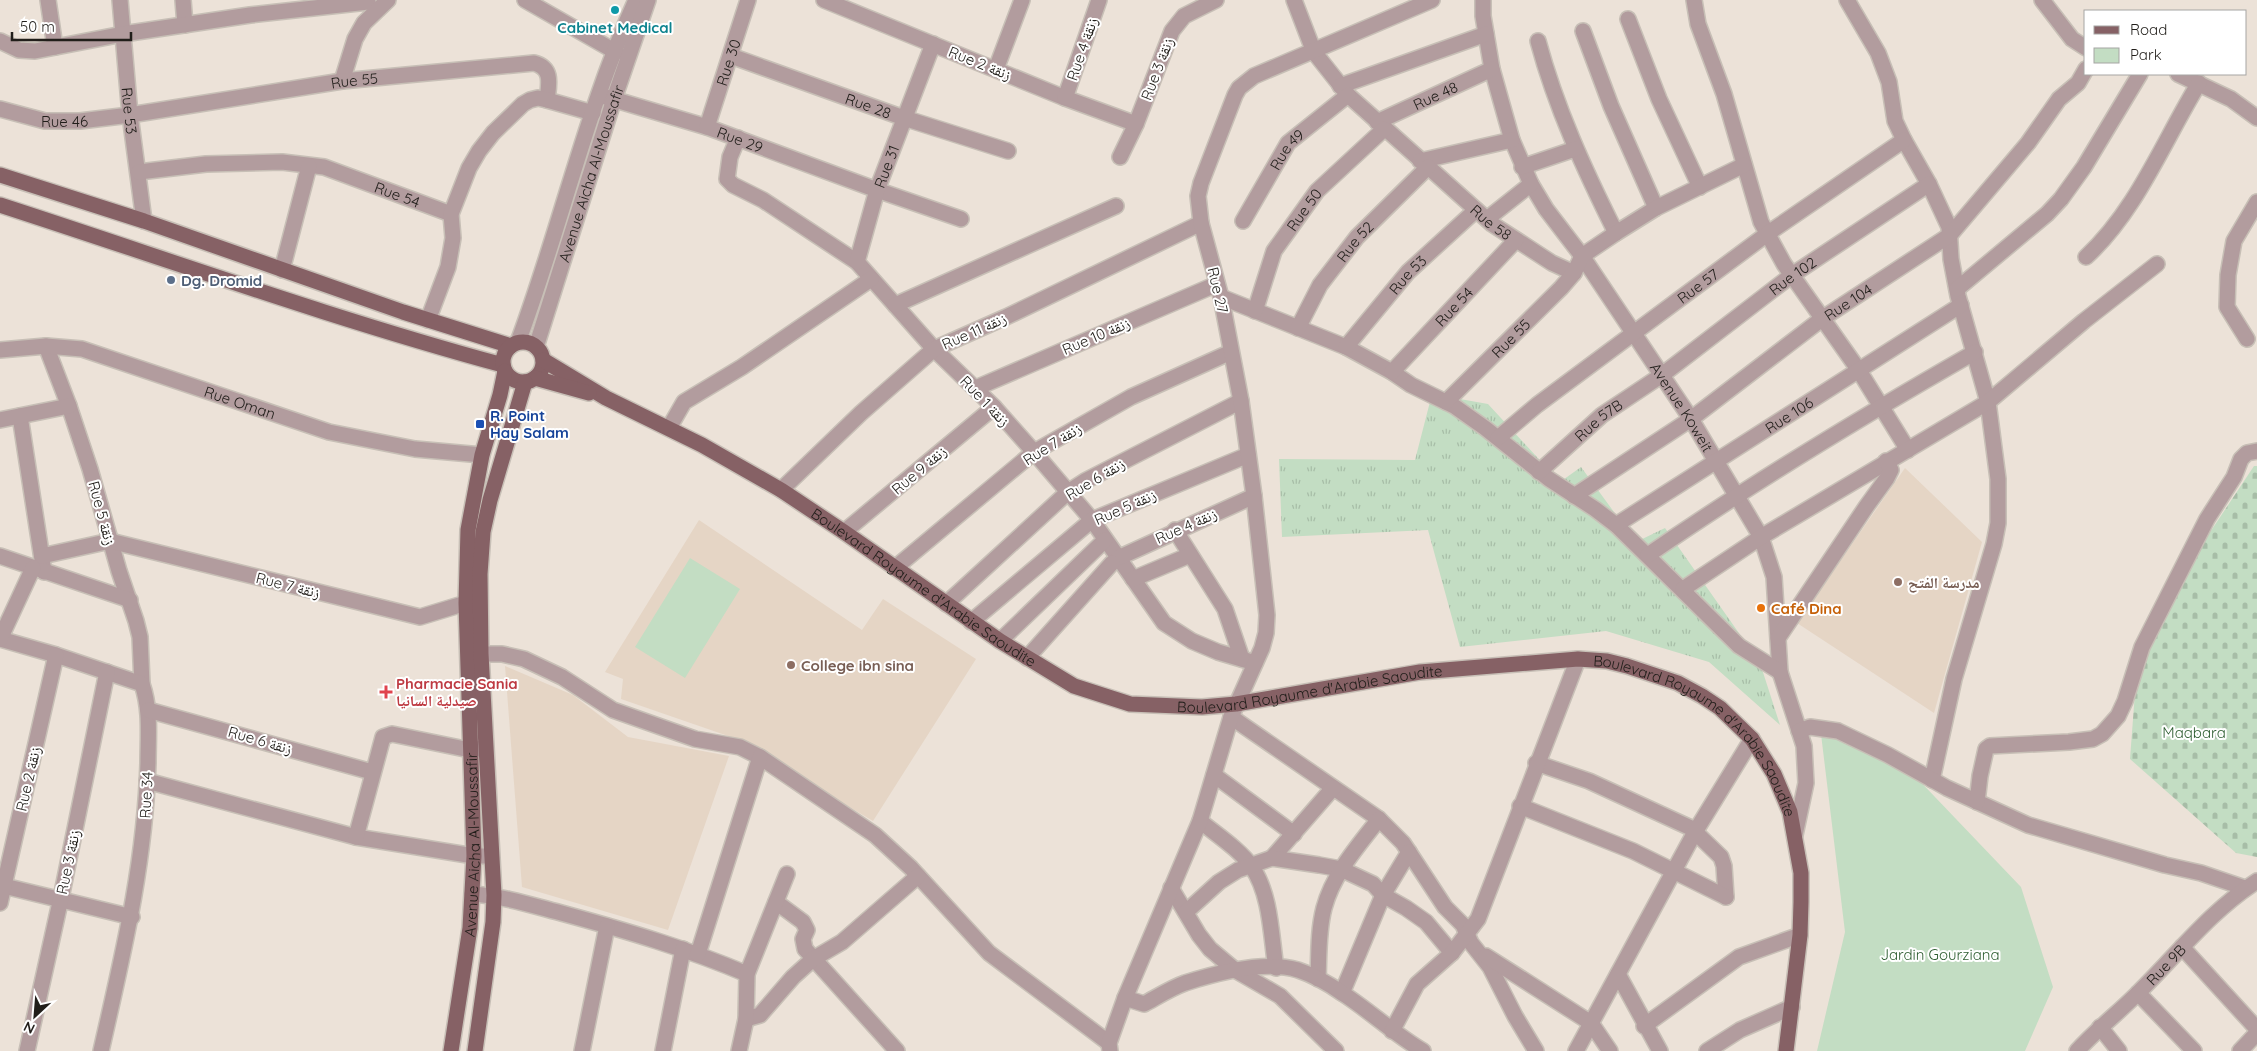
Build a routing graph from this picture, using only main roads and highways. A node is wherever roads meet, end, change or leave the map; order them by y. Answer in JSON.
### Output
{"nodes":[{"id":1,"x":0,"y":175,"type":"edge"},
{"id":2,"x":0,"y":205,"type":"edge"},
{"id":3,"x":186,"y":238,"type":"junction"},
{"id":4,"x":173,"y":261,"type":"junction"},
{"id":5,"x":514,"y":344,"type":"junction"},
{"id":6,"x":539,"y":353,"type":"junction"},
{"id":7,"x":504,"y":368,"type":"junction"},
{"id":8,"x":530,"y":380,"type":"junction"},
{"id":9,"x":606,"y":398,"type":"junction"},
{"id":10,"x":451,"y":1051,"type":"edge"},
{"id":11,"x":475,"y":1051,"type":"edge"},
{"id":12,"x":1786,"y":1051,"type":"edge"}],
"edges":[{"from":1,"to":3,"type":"main road"},
{"from":2,"to":4,"type":"main road"},
{"from":3,"to":4,"type":"main road"},
{"from":3,"to":5,"type":"main road"},
{"from":4,"to":7,"type":"main road"},
{"from":5,"to":6,"type":"main road"},
{"from":5,"to":7,"type":"main road"},
{"from":6,"to":8,"type":"main road"},
{"from":6,"to":9,"type":"main road","name":"Boulevard Royaume d'Arabie Saoudite"},
{"from":7,"to":8,"type":"main road"},
{"from":7,"to":10,"type":"main road","name":"Avenue Aicha Al-Moussafir"},
{"from":8,"to":9,"type":"main road","name":"Boulevard Royaume d'Arabie Saoudite"},
{"from":8,"to":11,"type":"main road","name":"Avenue Aicha Al-Moussafir"},
{"from":9,"to":12,"type":"main road","name":"Boulevard Royaume d'Arabie Saoudite"}]}
